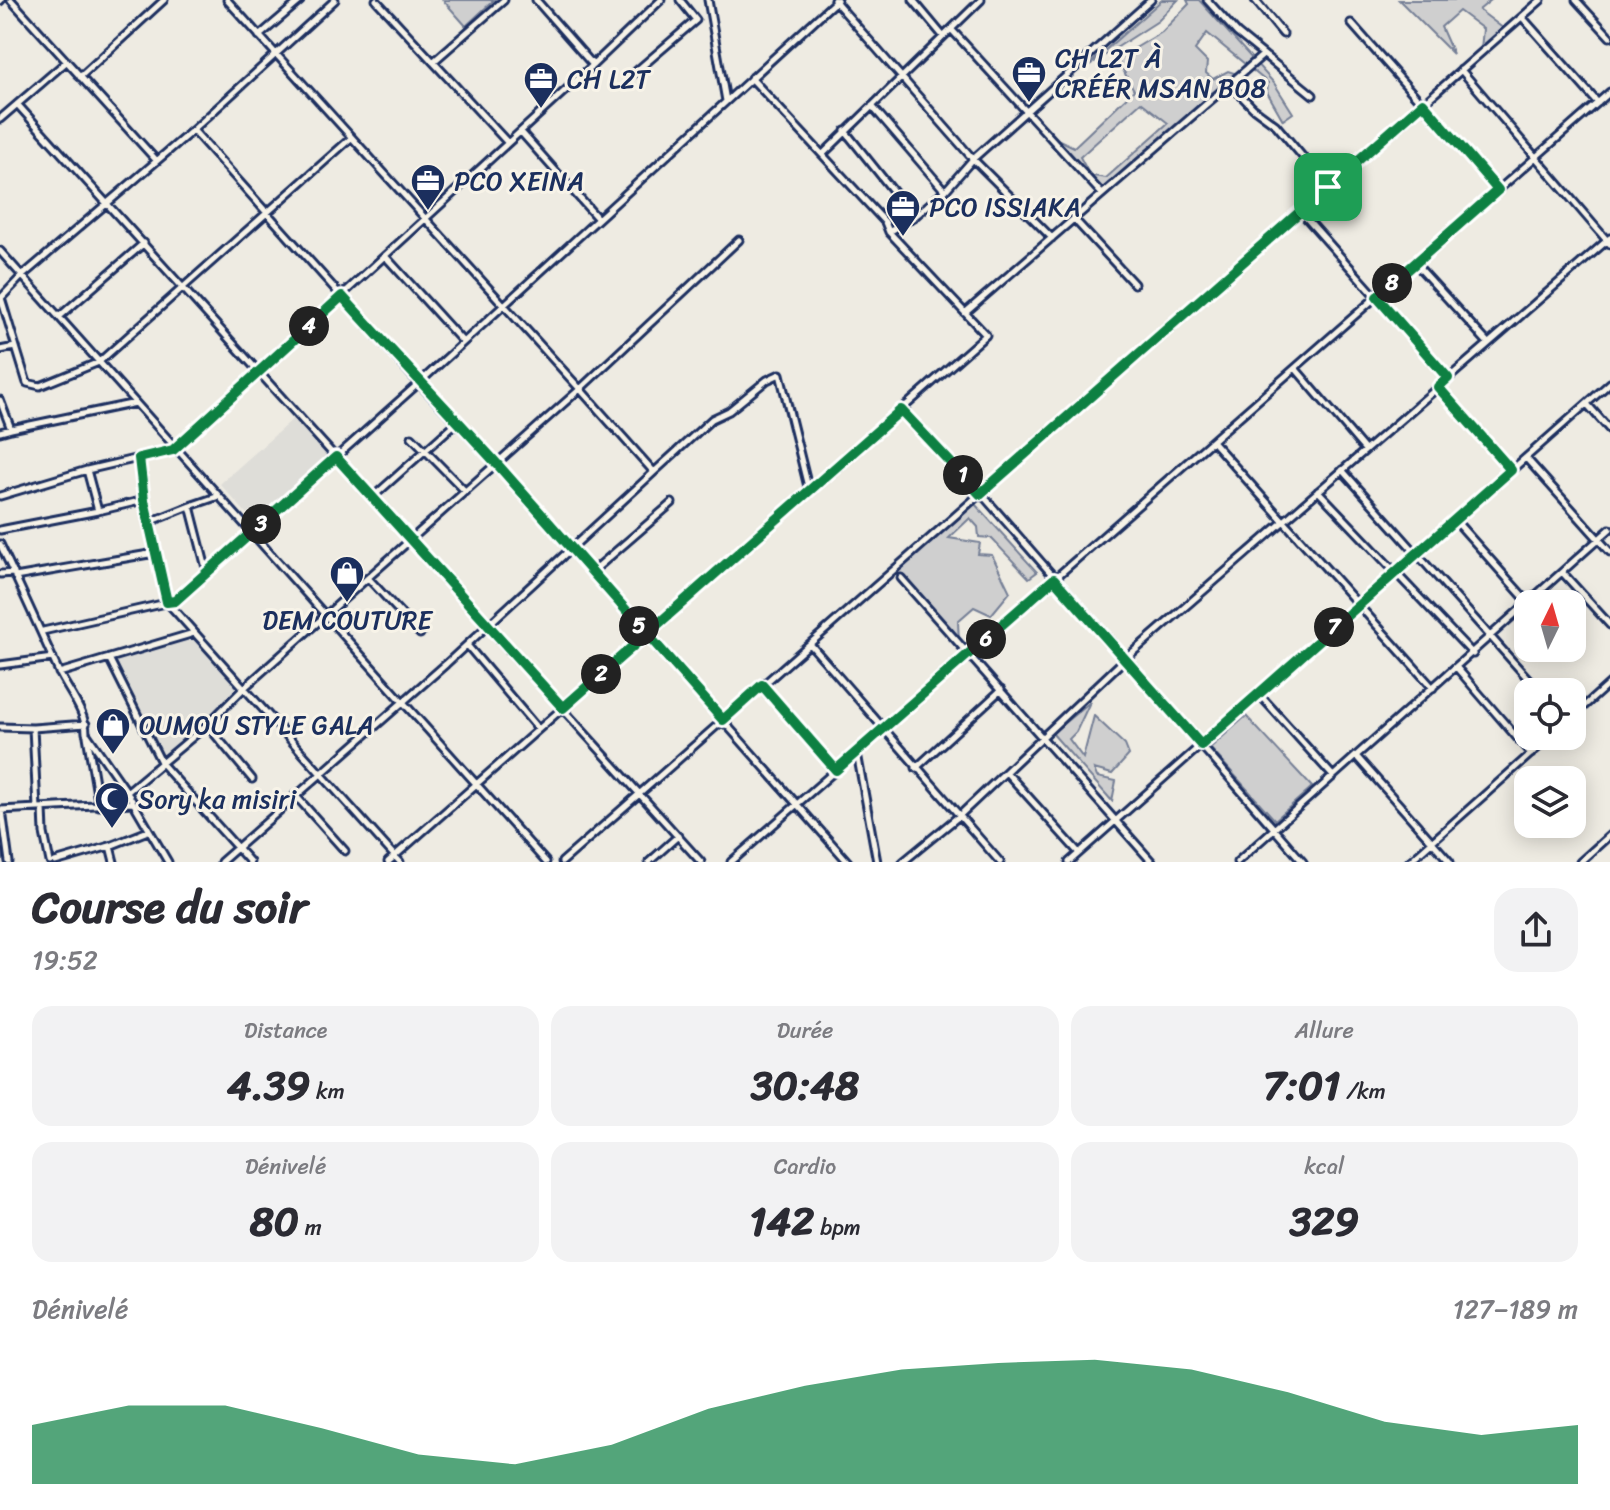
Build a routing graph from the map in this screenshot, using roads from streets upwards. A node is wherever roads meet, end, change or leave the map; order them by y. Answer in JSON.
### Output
{"nodes":[{"id":1,"x":11,"y":0,"type":"edge"},
{"id":2,"x":164,"y":0,"type":"edge"},
{"id":3,"x":238,"y":0,"type":"edge"},
{"id":4,"x":335,"y":0,"type":"edge"},
{"id":5,"x":376,"y":0,"type":"edge"},
{"id":6,"x":504,"y":0,"type":"edge"},
{"id":7,"x":536,"y":0,"type":"edge"},
{"id":8,"x":661,"y":0,"type":"edge"},
{"id":9,"x":680,"y":0,"type":"edge"},
{"id":10,"x":708,"y":0,"type":"edge"},
{"id":11,"x":835,"y":0,"type":"edge"},
{"id":12,"x":913,"y":0,"type":"edge"},
{"id":13,"x":981,"y":0,"type":"edge"},
{"id":14,"x":1151,"y":0,"type":"edge"},
{"id":15,"x":1207,"y":0,"type":"edge"},
{"id":16,"x":1255,"y":0,"type":"edge"},
{"id":17,"x":1541,"y":0,"type":"edge"},
{"id":18,"x":1576,"y":0,"type":"edge"},
{"id":19,"x":300,"y":1,"type":"edge"},
{"id":20,"x":229,"y":3,"type":"edge"},
{"id":21,"x":1522,"y":17,"type":"junction"},
{"id":22,"x":1351,"y":23,"type":"dead end"},
{"id":23,"x":951,"y":29,"type":"junction"},
{"id":24,"x":1283,"y":34,"type":"dead end"},
{"id":25,"x":259,"y":36,"type":"junction"},
{"id":26,"x":944,"y":36,"type":"junction"},
{"id":27,"x":1610,"y":37,"type":"edge"},
{"id":28,"x":275,"y":54,"type":"junction"},
{"id":29,"x":1263,"y":55,"type":"junction"},
{"id":30,"x":66,"y":62,"type":"junction"},
{"id":31,"x":433,"y":62,"type":"junction"},
{"id":32,"x":593,"y":65,"type":"junction"},
{"id":33,"x":1461,"y":70,"type":"junction"},
{"id":34,"x":633,"y":74,"type":"dead end"},
{"id":35,"x":903,"y":76,"type":"junction"},
{"id":36,"x":80,"y":77,"type":"junction"},
{"id":37,"x":751,"y":78,"type":"junction"},
{"id":38,"x":1230,"y":84,"type":"junction"},
{"id":39,"x":1610,"y":92,"type":"edge"},
{"id":40,"x":1313,"y":95,"type":"dead end"},
{"id":41,"x":726,"y":101,"type":"junction"},
{"id":42,"x":1423,"y":103,"type":"junction"},
{"id":43,"x":1598,"y":103,"type":"junction"},
{"id":44,"x":17,"y":104,"type":"junction"},
{"id":45,"x":872,"y":106,"type":"junction"},
{"id":46,"x":1028,"y":113,"type":"junction"},
{"id":47,"x":0,"y":119,"type":"edge"},
{"id":48,"x":193,"y":130,"type":"junction"},
{"id":49,"x":845,"y":131,"type":"junction"},
{"id":50,"x":521,"y":132,"type":"junction"},
{"id":51,"x":350,"y":139,"type":"junction"},
{"id":52,"x":508,"y":143,"type":"junction"},
{"id":53,"x":823,"y":154,"type":"junction"},
{"id":54,"x":1536,"y":157,"type":"junction"},
{"id":55,"x":973,"y":159,"type":"junction"},
{"id":56,"x":157,"y":161,"type":"junction"},
{"id":57,"x":1328,"y":187,"type":"junction"},
{"id":58,"x":1498,"y":190,"type":"junction"},
{"id":59,"x":945,"y":191,"type":"junction"},
{"id":60,"x":1102,"y":194,"type":"junction"},
{"id":61,"x":108,"y":204,"type":"junction"},
{"id":62,"x":1301,"y":212,"type":"junction"},
{"id":63,"x":267,"y":213,"type":"junction"},
{"id":64,"x":914,"y":217,"type":"junction"},
{"id":65,"x":426,"y":219,"type":"junction"},
{"id":66,"x":598,"y":219,"type":"junction"},
{"id":67,"x":1074,"y":219,"type":"junction"},
{"id":68,"x":889,"y":232,"type":"junction"},
{"id":69,"x":1052,"y":238,"type":"junction"},
{"id":70,"x":739,"y":240,"type":"dead end"},
{"id":71,"x":1609,"y":241,"type":"edge"},
{"id":72,"x":144,"y":243,"type":"junction"},
{"id":73,"x":0,"y":251,"type":"edge"},
{"id":74,"x":385,"y":256,"type":"junction"},
{"id":75,"x":1415,"y":263,"type":"junction"},
{"id":76,"x":22,"y":276,"type":"junction"},
{"id":77,"x":1134,"y":284,"type":"dead end"},
{"id":78,"x":184,"y":288,"type":"junction"},
{"id":79,"x":342,"y":296,"type":"junction"},
{"id":80,"x":1377,"y":297,"type":"junction"},
{"id":81,"x":0,"y":298,"type":"edge"},
{"id":82,"x":504,"y":305,"type":"junction"},
{"id":83,"x":965,"y":313,"type":"junction"},
{"id":84,"x":59,"y":317,"type":"junction"},
{"id":85,"x":463,"y":342,"type":"junction"},
{"id":86,"x":1488,"y":343,"type":"junction"},
{"id":87,"x":15,"y":347,"type":"junction"},
{"id":88,"x":0,"y":350,"type":"edge"},
{"id":89,"x":99,"y":362,"type":"junction"},
{"id":90,"x":1295,"y":368,"type":"junction"},
{"id":91,"x":259,"y":371,"type":"junction"},
{"id":92,"x":1448,"y":378,"type":"junction"},
{"id":93,"x":419,"y":383,"type":"junction"},
{"id":94,"x":1610,"y":383,"type":"edge"},
{"id":95,"x":1438,"y":387,"type":"junction"},
{"id":96,"x":580,"y":389,"type":"junction"},
{"id":97,"x":0,"y":400,"type":"edge"},
{"id":98,"x":136,"y":403,"type":"junction"},
{"id":99,"x":1587,"y":404,"type":"junction"},
{"id":100,"x":901,"y":410,"type":"junction"},
{"id":101,"x":457,"y":422,"type":"junction"},
{"id":102,"x":11,"y":429,"type":"junction"},
{"id":103,"x":1610,"y":430,"type":"edge"},
{"id":104,"x":0,"y":432,"type":"edge"},
{"id":105,"x":412,"y":437,"type":"dead end"},
{"id":106,"x":1212,"y":441,"type":"junction"},
{"id":107,"x":176,"y":447,"type":"junction"},
{"id":108,"x":425,"y":450,"type":"junction"},
{"id":109,"x":1365,"y":450,"type":"junction"},
{"id":110,"x":336,"y":457,"type":"junction"},
{"id":111,"x":139,"y":458,"type":"junction"},
{"id":112,"x":1526,"y":458,"type":"junction"},
{"id":113,"x":496,"y":464,"type":"junction"},
{"id":114,"x":87,"y":470,"type":"junction"},
{"id":115,"x":1342,"y":470,"type":"junction"},
{"id":116,"x":1511,"y":470,"type":"junction"},
{"id":117,"x":654,"y":472,"type":"junction"},
{"id":118,"x":465,"y":491,"type":"junction"},
{"id":119,"x":809,"y":491,"type":"junction"},
{"id":120,"x":1318,"y":491,"type":"junction"},
{"id":121,"x":980,"y":494,"type":"junction"},
{"id":122,"x":0,"y":496,"type":"edge"},
{"id":123,"x":219,"y":496,"type":"junction"},
{"id":124,"x":373,"y":497,"type":"junction"},
{"id":125,"x":144,"y":500,"type":"junction"},
{"id":126,"x":672,"y":503,"type":"dead end"},
{"id":127,"x":190,"y":506,"type":"junction"},
{"id":128,"x":98,"y":511,"type":"junction"},
{"id":129,"x":1455,"y":520,"type":"junction"},
{"id":130,"x":1283,"y":521,"type":"junction"},
{"id":131,"x":150,"y":522,"type":"junction"},
{"id":132,"x":1610,"y":529,"type":"edge"},
{"id":133,"x":0,"y":530,"type":"edge"},
{"id":134,"x":252,"y":532,"type":"junction"},
{"id":135,"x":411,"y":539,"type":"junction"},
{"id":136,"x":1599,"y":539,"type":"junction"},
{"id":137,"x":0,"y":544,"type":"edge"},
{"id":138,"x":571,"y":549,"type":"junction"},
{"id":139,"x":1610,"y":552,"type":"edge"},
{"id":140,"x":155,"y":553,"type":"junction"},
{"id":141,"x":1417,"y":554,"type":"junction"},
{"id":142,"x":207,"y":572,"type":"junction"},
{"id":143,"x":592,"y":572,"type":"junction"},
{"id":144,"x":1562,"y":572,"type":"junction"},
{"id":145,"x":1395,"y":573,"type":"junction"},
{"id":146,"x":0,"y":574,"type":"edge"},
{"id":147,"x":14,"y":575,"type":"junction"},
{"id":148,"x":368,"y":578,"type":"junction"},
{"id":149,"x":901,"y":578,"type":"dead end"},
{"id":150,"x":1054,"y":579,"type":"junction"},
{"id":151,"x":1517,"y":590,"type":"edge"},
{"id":152,"x":1542,"y":590,"type":"edge"},
{"id":153,"x":167,"y":602,"type":"junction"},
{"id":154,"x":1359,"y":605,"type":"junction"},
{"id":155,"x":1514,"y":615,"type":"edge"},
{"id":156,"x":327,"y":616,"type":"junction"},
{"id":157,"x":488,"y":625,"type":"junction"},
{"id":158,"x":1610,"y":625,"type":"edge"},
{"id":159,"x":43,"y":631,"type":"junction"},
{"id":160,"x":194,"y":633,"type":"junction"},
{"id":161,"x":420,"y":634,"type":"dead end"},
{"id":162,"x":647,"y":634,"type":"junction"},
{"id":163,"x":1490,"y":636,"type":"junction"},
{"id":164,"x":810,"y":644,"type":"junction"},
{"id":165,"x":467,"y":645,"type":"junction"},
{"id":166,"x":969,"y":654,"type":"junction"},
{"id":167,"x":1473,"y":654,"type":"junction"},
{"id":168,"x":53,"y":658,"type":"junction"},
{"id":169,"x":109,"y":658,"type":"junction"},
{"id":170,"x":1125,"y":659,"type":"junction"},
{"id":171,"x":0,"y":665,"type":"edge"},
{"id":172,"x":1457,"y":668,"type":"junction"},
{"id":173,"x":59,"y":673,"type":"junction"},
{"id":174,"x":1528,"y":678,"type":"edge"},
{"id":175,"x":1610,"y":683,"type":"edge"},
{"id":176,"x":762,"y":685,"type":"junction"},
{"id":177,"x":244,"y":688,"type":"junction"},
{"id":178,"x":1433,"y":688,"type":"junction"},
{"id":179,"x":1001,"y":690,"type":"junction"},
{"id":180,"x":1259,"y":694,"type":"junction"},
{"id":181,"x":403,"y":701,"type":"junction"},
{"id":182,"x":1586,"y":704,"type":"edge"},
{"id":183,"x":563,"y":708,"type":"junction"},
{"id":184,"x":723,"y":720,"type":"junction"},
{"id":185,"x":86,"y":724,"type":"junction"},
{"id":186,"x":207,"y":725,"type":"junction"},
{"id":187,"x":0,"y":727,"type":"edge"},
{"id":188,"x":33,"y":728,"type":"junction"},
{"id":189,"x":539,"y":729,"type":"junction"},
{"id":190,"x":883,"y":730,"type":"junction"},
{"id":191,"x":86,"y":733,"type":"junction"},
{"id":192,"x":1042,"y":738,"type":"junction"},
{"id":193,"x":1201,"y":745,"type":"junction"},
{"id":194,"x":1535,"y":750,"type":"edge"},
{"id":195,"x":857,"y":752,"type":"junction"},
{"id":196,"x":1531,"y":754,"type":"junction"},
{"id":197,"x":1356,"y":756,"type":"junction"},
{"id":198,"x":162,"y":764,"type":"junction"},
{"id":199,"x":916,"y":768,"type":"junction"},
{"id":200,"x":836,"y":770,"type":"junction"},
{"id":201,"x":1006,"y":772,"type":"junction"},
{"id":202,"x":321,"y":774,"type":"junction"},
{"id":203,"x":1333,"y":776,"type":"junction"},
{"id":204,"x":252,"y":779,"type":"dead end"},
{"id":205,"x":477,"y":784,"type":"junction"},
{"id":206,"x":127,"y":792,"type":"junction"},
{"id":207,"x":640,"y":793,"type":"junction"},
{"id":208,"x":295,"y":795,"type":"junction"},
{"id":209,"x":133,"y":803,"type":"junction"},
{"id":210,"x":797,"y":804,"type":"junction"},
{"id":211,"x":99,"y":806,"type":"junction"},
{"id":212,"x":40,"y":808,"type":"junction"},
{"id":213,"x":1,"y":810,"type":"edge"},
{"id":214,"x":959,"y":816,"type":"junction"},
{"id":215,"x":1115,"y":821,"type":"junction"},
{"id":216,"x":1274,"y":829,"type":"junction"},
{"id":217,"x":148,"y":831,"type":"junction"},
{"id":218,"x":1610,"y":835,"type":"edge"},
{"id":219,"x":678,"y":836,"type":"junction"},
{"id":220,"x":1432,"y":842,"type":"junction"},
{"id":221,"x":110,"y":846,"type":"junction"},
{"id":222,"x":237,"y":847,"type":"junction"},
{"id":223,"x":345,"y":851,"type":"dead end"},
{"id":224,"x":1079,"y":853,"type":"junction"},
{"id":225,"x":395,"y":856,"type":"junction"},
{"id":226,"x":9,"y":862,"type":"edge"},
{"id":227,"x":52,"y":862,"type":"edge"},
{"id":228,"x":114,"y":862,"type":"edge"},
{"id":229,"x":168,"y":862,"type":"edge"},
{"id":230,"x":221,"y":862,"type":"edge"},
{"id":231,"x":250,"y":862,"type":"edge"},
{"id":232,"x":388,"y":862,"type":"edge"},
{"id":233,"x":400,"y":862,"type":"edge"},
{"id":234,"x":546,"y":862,"type":"edge"},
{"id":235,"x":562,"y":862,"type":"edge"},
{"id":236,"x":649,"y":862,"type":"edge"},
{"id":237,"x":701,"y":862,"type":"edge"},
{"id":238,"x":731,"y":862,"type":"edge"},
{"id":239,"x":848,"y":862,"type":"edge"},
{"id":240,"x":877,"y":862,"type":"edge"},
{"id":241,"x":903,"y":862,"type":"edge"},
{"id":242,"x":1000,"y":862,"type":"edge"},
{"id":243,"x":1069,"y":862,"type":"edge"},
{"id":244,"x":1152,"y":862,"type":"edge"},
{"id":245,"x":1237,"y":862,"type":"edge"},
{"id":246,"x":1303,"y":862,"type":"edge"},
{"id":247,"x":1409,"y":862,"type":"edge"},
{"id":248,"x":1450,"y":862,"type":"edge"},
{"id":249,"x":1580,"y":862,"type":"edge"}],
"edges":[{"from":1,"to":30,"type":"street"},
{"from":2,"to":36,"type":"street"},
{"from":3,"to":20,"type":"street"},
{"from":4,"to":28,"type":"street"},
{"from":5,"to":31,"type":"street"},
{"from":6,"to":31,"type":"street"},
{"from":7,"to":32,"type":"street"},
{"from":8,"to":32,"type":"street"},
{"from":9,"to":34,"type":"street"},
{"from":10,"to":41,"type":"street"},
{"from":11,"to":35,"type":"street"},
{"from":11,"to":37,"type":"street"},
{"from":12,"to":26,"type":"street"},
{"from":13,"to":23,"type":"street"},
{"from":14,"to":46,"type":"street"},
{"from":15,"to":29,"type":"street"},
{"from":16,"to":24,"type":"street"},
{"from":17,"to":21,"type":"street"},
{"from":18,"to":27,"type":"street"},
{"from":19,"to":25,"type":"street"},
{"from":20,"to":25,"type":"street"},
{"from":21,"to":33,"type":"street"},
{"from":21,"to":43,"type":"street"},
{"from":22,"to":42,"type":"street"},
{"from":23,"to":26,"type":"street"},
{"from":23,"to":46,"type":"street"},
{"from":25,"to":28,"type":"street"},
{"from":26,"to":35,"type":"street"},
{"from":28,"to":48,"type":"street"},
{"from":28,"to":51,"type":"street"},
{"from":29,"to":38,"type":"street"},
{"from":29,"to":40,"type":"street"},
{"from":30,"to":36,"type":"street"},
{"from":30,"to":44,"type":"street"},
{"from":31,"to":52,"type":"street"},
{"from":32,"to":50,"type":"street"},
{"from":33,"to":42,"type":"street"},
{"from":33,"to":54,"type":"street"},
{"from":35,"to":45,"type":"street"},
{"from":35,"to":55,"type":"street"},
{"from":36,"to":56,"type":"street"},
{"from":37,"to":41,"type":"street"},
{"from":37,"to":53,"type":"street"},
{"from":38,"to":57,"type":"street"},
{"from":38,"to":60,"type":"street"},
{"from":39,"to":43,"type":"street"},
{"from":41,"to":66,"type":"street"},
{"from":42,"to":57,"type":"street"},
{"from":42,"to":58,"type":"street"},
{"from":43,"to":54,"type":"street"},
{"from":44,"to":47,"type":"street"},
{"from":44,"to":61,"type":"street"},
{"from":45,"to":49,"type":"street"},
{"from":45,"to":59,"type":"street"},
{"from":46,"to":55,"type":"street"},
{"from":46,"to":60,"type":"street"},
{"from":48,"to":56,"type":"street"},
{"from":48,"to":63,"type":"street"},
{"from":49,"to":53,"type":"street"},
{"from":49,"to":64,"type":"street"},
{"from":50,"to":52,"type":"street"},
{"from":50,"to":66,"type":"street"},
{"from":51,"to":63,"type":"street"},
{"from":51,"to":65,"type":"street"},
{"from":52,"to":65,"type":"street"},
{"from":53,"to":68,"type":"street"},
{"from":54,"to":58,"type":"street"},
{"from":54,"to":71,"type":"street"},
{"from":55,"to":59,"type":"street"},
{"from":55,"to":69,"type":"street"},
{"from":56,"to":61,"type":"street"},
{"from":57,"to":62,"type":"street"},
{"from":58,"to":75,"type":"street"},
{"from":59,"to":64,"type":"street"},
{"from":60,"to":67,"type":"street"},
{"from":61,"to":72,"type":"street"},
{"from":61,"to":76,"type":"street"},
{"from":62,"to":80,"type":"street"},
{"from":62,"to":121,"type":"street"},
{"from":63,"to":78,"type":"street"},
{"from":63,"to":79,"type":"street"},
{"from":64,"to":68,"type":"street"},
{"from":65,"to":74,"type":"street"},
{"from":65,"to":82,"type":"street"},
{"from":66,"to":82,"type":"street"},
{"from":67,"to":69,"type":"street"},
{"from":67,"to":77,"type":"street"},
{"from":68,"to":83,"type":"street"},
{"from":69,"to":83,"type":"street"},
{"from":70,"to":96,"type":"street"},
{"from":71,"to":86,"type":"street"},
{"from":72,"to":78,"type":"street"},
{"from":72,"to":84,"type":"street"},
{"from":73,"to":76,"type":"street"},
{"from":74,"to":79,"type":"street"},
{"from":74,"to":85,"type":"street"},
{"from":75,"to":80,"type":"street"},
{"from":75,"to":86,"type":"street"},
{"from":76,"to":81,"type":"street"},
{"from":76,"to":84,"type":"street"},
{"from":78,"to":89,"type":"street"},
{"from":78,"to":91,"type":"street"},
{"from":79,"to":91,"type":"street"},
{"from":79,"to":93,"type":"street"},
{"from":80,"to":90,"type":"street"},
{"from":80,"to":92,"type":"street"},
{"from":81,"to":87,"type":"street"},
{"from":82,"to":85,"type":"street"},
{"from":82,"to":96,"type":"street"},
{"from":83,"to":100,"type":"street"},
{"from":84,"to":89,"type":"street"},
{"from":85,"to":93,"type":"street"},
{"from":86,"to":92,"type":"street"},
{"from":87,"to":88,"type":"street"},
{"from":87,"to":89,"type":"street"},
{"from":89,"to":98,"type":"street"},
{"from":90,"to":106,"type":"street"},
{"from":90,"to":109,"type":"street"},
{"from":91,"to":107,"type":"street"},
{"from":91,"to":110,"type":"street"},
{"from":92,"to":95,"type":"street"},
{"from":93,"to":101,"type":"street"},
{"from":93,"to":110,"type":"street"},
{"from":94,"to":99,"type":"street"},
{"from":95,"to":109,"type":"street"},
{"from":95,"to":116,"type":"street"},
{"from":96,"to":113,"type":"street"},
{"from":96,"to":117,"type":"street"},
{"from":97,"to":102,"type":"street"},
{"from":98,"to":102,"type":"street"},
{"from":98,"to":107,"type":"street"},
{"from":99,"to":103,"type":"street"},
{"from":99,"to":112,"type":"street"},
{"from":100,"to":119,"type":"street"},
{"from":100,"to":121,"type":"street"},
{"from":101,"to":108,"type":"street"},
{"from":101,"to":113,"type":"street"},
{"from":102,"to":104,"type":"street"},
{"from":105,"to":108,"type":"street"},
{"from":106,"to":130,"type":"street"},
{"from":106,"to":150,"type":"street"},
{"from":107,"to":111,"type":"street"},
{"from":107,"to":123,"type":"street"},
{"from":108,"to":118,"type":"street"},
{"from":108,"to":124,"type":"street"},
{"from":109,"to":115,"type":"street"},
{"from":110,"to":124,"type":"street"},
{"from":110,"to":134,"type":"street"},
{"from":111,"to":114,"type":"street"},
{"from":111,"to":125,"type":"street"},
{"from":112,"to":116,"type":"street"},
{"from":112,"to":136,"type":"street"},
{"from":113,"to":118,"type":"street"},
{"from":113,"to":138,"type":"street"},
{"from":114,"to":122,"type":"street"},
{"from":114,"to":128,"type":"street"},
{"from":115,"to":120,"type":"street"},
{"from":115,"to":141,"type":"street"},
{"from":116,"to":129,"type":"street"},
{"from":117,"to":119,"type":"street"},
{"from":117,"to":138,"type":"street"},
{"from":118,"to":135,"type":"street"},
{"from":119,"to":162,"type":"street"},
{"from":120,"to":130,"type":"street"},
{"from":120,"to":145,"type":"street"},
{"from":121,"to":150,"type":"street"},
{"from":121,"to":164,"type":"street"},
{"from":123,"to":127,"type":"street"},
{"from":123,"to":134,"type":"street"},
{"from":124,"to":135,"type":"street"},
{"from":125,"to":128,"type":"street"},
{"from":125,"to":131,"type":"street"},
{"from":126,"to":143,"type":"street"},
{"from":127,"to":131,"type":"street"},
{"from":127,"to":142,"type":"street"},
{"from":128,"to":133,"type":"street"},
{"from":129,"to":141,"type":"street"},
{"from":129,"to":151,"type":"street"},
{"from":130,"to":154,"type":"street"},
{"from":130,"to":170,"type":"street"},
{"from":131,"to":140,"type":"street"},
{"from":132,"to":136,"type":"street"},
{"from":134,"to":142,"type":"street"},
{"from":134,"to":156,"type":"street"},
{"from":135,"to":148,"type":"street"},
{"from":135,"to":157,"type":"street"},
{"from":136,"to":139,"type":"street"},
{"from":136,"to":144,"type":"street"},
{"from":137,"to":147,"type":"street"},
{"from":138,"to":143,"type":"street"},
{"from":138,"to":157,"type":"street"},
{"from":140,"to":147,"type":"street"},
{"from":140,"to":153,"type":"street"},
{"from":141,"to":145,"type":"street"},
{"from":141,"to":163,"type":"street"},
{"from":142,"to":153,"type":"street"},
{"from":143,"to":162,"type":"street"},
{"from":144,"to":152,"type":"street"},
{"from":144,"to":158,"type":"street"},
{"from":145,"to":154,"type":"street"},
{"from":145,"to":167,"type":"street"},
{"from":146,"to":147,"type":"street"},
{"from":147,"to":159,"type":"street"},
{"from":148,"to":156,"type":"street"},
{"from":148,"to":161,"type":"street"},
{"from":149,"to":166,"type":"street"},
{"from":150,"to":166,"type":"street"},
{"from":150,"to":170,"type":"street"},
{"from":153,"to":159,"type":"street"},
{"from":153,"to":160,"type":"street"},
{"from":154,"to":178,"type":"street"},
{"from":154,"to":180,"type":"street"},
{"from":155,"to":163,"type":"street"},
{"from":156,"to":177,"type":"street"},
{"from":156,"to":181,"type":"street"},
{"from":157,"to":165,"type":"street"},
{"from":157,"to":183,"type":"street"},
{"from":159,"to":168,"type":"street"},
{"from":160,"to":169,"type":"street"},
{"from":160,"to":177,"type":"street"},
{"from":162,"to":183,"type":"street"},
{"from":162,"to":184,"type":"street"},
{"from":163,"to":167,"type":"street"},
{"from":163,"to":174,"type":"street"},
{"from":164,"to":176,"type":"street"},
{"from":164,"to":190,"type":"street"},
{"from":165,"to":181,"type":"street"},
{"from":165,"to":189,"type":"street"},
{"from":166,"to":179,"type":"street"},
{"from":166,"to":190,"type":"street"},
{"from":167,"to":172,"type":"street"},
{"from":168,"to":171,"type":"street"},
{"from":168,"to":173,"type":"street"},
{"from":169,"to":173,"type":"street"},
{"from":169,"to":198,"type":"street"},
{"from":170,"to":192,"type":"street"},
{"from":170,"to":193,"type":"street"},
{"from":172,"to":178,"type":"street"},
{"from":172,"to":196,"type":"street"},
{"from":173,"to":185,"type":"street"},
{"from":175,"to":182,"type":"street"},
{"from":176,"to":184,"type":"street"},
{"from":176,"to":200,"type":"street"},
{"from":177,"to":186,"type":"street"},
{"from":177,"to":202,"type":"street"},
{"from":178,"to":197,"type":"street"},
{"from":179,"to":192,"type":"street"},
{"from":179,"to":199,"type":"street"},
{"from":180,"to":193,"type":"street"},
{"from":180,"to":203,"type":"street"},
{"from":181,"to":202,"type":"street"},
{"from":181,"to":205,"type":"street"},
{"from":183,"to":189,"type":"street"},
{"from":183,"to":207,"type":"street"},
{"from":184,"to":207,"type":"street"},
{"from":184,"to":210,"type":"street"},
{"from":185,"to":188,"type":"street"},
{"from":185,"to":191,"type":"street"},
{"from":186,"to":198,"type":"street"},
{"from":186,"to":204,"type":"street"},
{"from":187,"to":188,"type":"street"},
{"from":188,"to":212,"type":"street"},
{"from":189,"to":205,"type":"street"},
{"from":190,"to":195,"type":"street"},
{"from":190,"to":199,"type":"street"},
{"from":191,"to":206,"type":"street"},
{"from":191,"to":211,"type":"street"},
{"from":192,"to":201,"type":"street"},
{"from":192,"to":215,"type":"street"},
{"from":193,"to":215,"type":"street"},
{"from":193,"to":216,"type":"street"},
{"from":194,"to":196,"type":"street"},
{"from":195,"to":200,"type":"street"},
{"from":195,"to":240,"type":"street"},
{"from":196,"to":220,"type":"street"},
{"from":197,"to":203,"type":"street"},
{"from":197,"to":220,"type":"street"},
{"from":198,"to":206,"type":"street"},
{"from":198,"to":222,"type":"street"},
{"from":199,"to":214,"type":"street"},
{"from":200,"to":210,"type":"street"},
{"from":201,"to":214,"type":"street"},
{"from":201,"to":224,"type":"street"},
{"from":202,"to":208,"type":"street"},
{"from":202,"to":225,"type":"street"},
{"from":203,"to":216,"type":"street"},
{"from":205,"to":225,"type":"street"},
{"from":205,"to":234,"type":"street"},
{"from":206,"to":209,"type":"street"},
{"from":207,"to":219,"type":"street"},
{"from":207,"to":235,"type":"street"},
{"from":208,"to":222,"type":"street"},
{"from":208,"to":223,"type":"street"},
{"from":209,"to":211,"type":"street"},
{"from":209,"to":217,"type":"street"},
{"from":210,"to":238,"type":"street"},
{"from":210,"to":239,"type":"street"},
{"from":211,"to":212,"type":"street"},
{"from":212,"to":213,"type":"street"},
{"from":212,"to":227,"type":"street"},
{"from":213,"to":226,"type":"street"},
{"from":214,"to":241,"type":"street"},
{"from":214,"to":242,"type":"street"},
{"from":215,"to":224,"type":"street"},
{"from":215,"to":244,"type":"street"},
{"from":216,"to":245,"type":"street"},
{"from":216,"to":246,"type":"street"},
{"from":217,"to":221,"type":"street"},
{"from":217,"to":229,"type":"street"},
{"from":218,"to":249,"type":"street"},
{"from":219,"to":236,"type":"street"},
{"from":219,"to":237,"type":"street"},
{"from":220,"to":247,"type":"street"},
{"from":220,"to":248,"type":"street"},
{"from":221,"to":227,"type":"street"},
{"from":221,"to":228,"type":"street"},
{"from":222,"to":230,"type":"street"},
{"from":222,"to":231,"type":"street"},
{"from":224,"to":243,"type":"street"},
{"from":225,"to":232,"type":"street"},
{"from":225,"to":233,"type":"street"}]}
